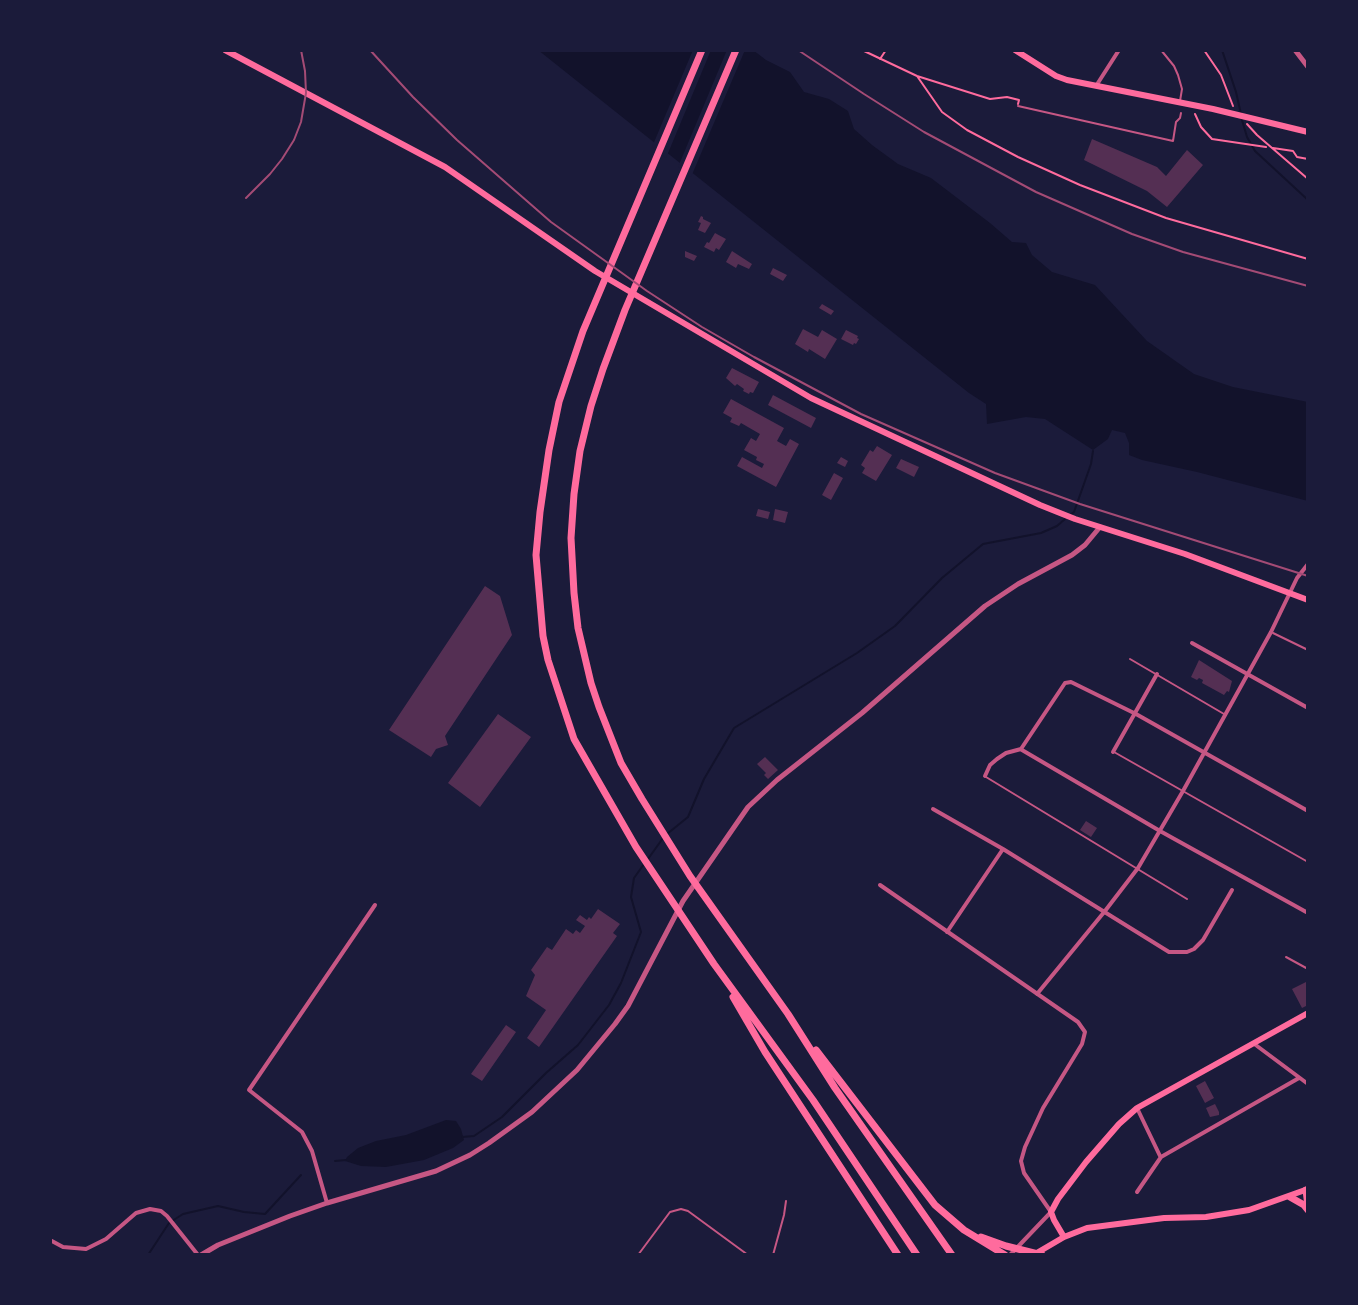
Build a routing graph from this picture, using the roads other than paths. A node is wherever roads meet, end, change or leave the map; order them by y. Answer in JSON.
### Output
{"nodes":[{"id":1,"x":225,"y":50,"type":"edge"},
{"id":2,"x":702,"y":50,"type":"edge"},
{"id":3,"x":736,"y":50,"type":"edge"},
{"id":4,"x":1015,"y":50,"type":"edge"},
{"id":5,"x":1119,"y":50,"type":"edge"},
{"id":6,"x":1161,"y":50,"type":"edge"},
{"id":7,"x":1295,"y":50,"type":"edge"},
{"id":8,"x":1308,"y":67,"type":"edge"},
{"id":9,"x":1096,"y":86,"type":"junction"},
{"id":10,"x":1180,"y":102,"type":"junction"},
{"id":11,"x":1018,"y":106,"type":"road end"},
{"id":12,"x":1181,"y":113,"type":"dead end"},
{"id":13,"x":1308,"y":132,"type":"edge"},
{"id":14,"x":1100,"y":527,"type":"junction"},
{"id":15,"x":1307,"y":565,"type":"edge"},
{"id":16,"x":1289,"y":594,"type":"junction"},
{"id":17,"x":1308,"y":600,"type":"edge"},
{"id":18,"x":1271,"y":632,"type":"junction"},
{"id":19,"x":1192,"y":643,"type":"dead end"},
{"id":20,"x":1308,"y":650,"type":"edge"},
{"id":21,"x":1130,"y":659,"type":"dead end"},
{"id":22,"x":1157,"y":674,"type":"junction"},
{"id":23,"x":1248,"y":674,"type":"junction"},
{"id":24,"x":1308,"y":708,"type":"edge"},
{"id":25,"x":1136,"y":714,"type":"junction"},
{"id":26,"x":1225,"y":714,"type":"junction"},
{"id":27,"x":1021,"y":749,"type":"junction"},
{"id":28,"x":1113,"y":752,"type":"joint"},
{"id":29,"x":1204,"y":753,"type":"junction"},
{"id":30,"x":985,"y":776,"type":"joint"},
{"id":31,"x":1183,"y":791,"type":"junction"},
{"id":32,"x":933,"y":809,"type":"dead end"},
{"id":33,"x":1308,"y":811,"type":"edge"},
{"id":34,"x":1160,"y":831,"type":"junction"},
{"id":35,"x":1003,"y":849,"type":"junction"},
{"id":36,"x":1308,"y":862,"type":"edge"},
{"id":37,"x":1138,"y":868,"type":"junction"},
{"id":38,"x":880,"y":885,"type":"dead end"},
{"id":39,"x":1232,"y":890,"type":"dead end"},
{"id":40,"x":1187,"y":899,"type":"dead end"},
{"id":41,"x":375,"y":905,"type":"dead end"},
{"id":42,"x":1105,"y":911,"type":"junction"},
{"id":43,"x":1308,"y":913,"type":"edge"},
{"id":44,"x":947,"y":932,"type":"junction"},
{"id":45,"x":1286,"y":957,"type":"dead end"},
{"id":46,"x":714,"y":964,"type":"junction"},
{"id":47,"x":1308,"y":969,"type":"edge"},
{"id":48,"x":1037,"y":994,"type":"junction"},
{"id":49,"x":1308,"y":1013,"type":"edge"},
{"id":50,"x":788,"y":1014,"type":"junction"},
{"id":51,"x":1253,"y":1043,"type":"junction"},
{"id":52,"x":1299,"y":1078,"type":"junction"},
{"id":53,"x":1308,"y":1084,"type":"edge"},
{"id":54,"x":1137,"y":1108,"type":"junction"},
{"id":55,"x":1161,"y":1157,"type":"junction"},
{"id":56,"x":1307,"y":1191,"type":"edge"},
{"id":57,"x":1137,"y":1192,"type":"dead end"},
{"id":58,"x":1290,"y":1197,"type":"junction"},
{"id":59,"x":786,"y":1201,"type":"dead end"},
{"id":60,"x":327,"y":1203,"type":"junction"},
{"id":61,"x":1308,"y":1208,"type":"edge"},
{"id":62,"x":1051,"y":1212,"type":"junction"},
{"id":63,"x":964,"y":1230,"type":"junction"},
{"id":64,"x":1064,"y":1237,"type":"junction"},
{"id":65,"x":50,"y":1240,"type":"edge"},
{"id":66,"x":200,"y":1255,"type":"edge"},
{"id":67,"x":638,"y":1255,"type":"edge"},
{"id":68,"x":748,"y":1255,"type":"edge"},
{"id":69,"x":773,"y":1255,"type":"edge"},
{"id":70,"x":898,"y":1255,"type":"edge"},
{"id":71,"x":917,"y":1255,"type":"edge"},
{"id":72,"x":952,"y":1255,"type":"edge"},
{"id":73,"x":1008,"y":1255,"type":"edge"},
{"id":74,"x":1034,"y":1255,"type":"edge"},
{"id":75,"x":1042,"y":1255,"type":"edge"}],
"edges":[{"from":1,"to":14,"type":"main road"},
{"from":2,"to":46,"type":"highway"},
{"from":3,"to":50,"type":"highway"},
{"from":4,"to":9,"type":"main road"},
{"from":5,"to":9,"type":"street"},
{"from":6,"to":10,"type":"lane"},
{"from":7,"to":8,"type":"street"},
{"from":9,"to":10,"type":"main road"},
{"from":10,"to":13,"type":"main road"},
{"from":11,"to":12,"type":"lane"},
{"from":14,"to":16,"type":"main road"},
{"from":14,"to":60,"type":"street"},
{"from":15,"to":16,"type":"street"},
{"from":16,"to":17,"type":"main road"},
{"from":16,"to":18,"type":"street"},
{"from":18,"to":20,"type":"lane"},
{"from":18,"to":23,"type":"street"},
{"from":19,"to":23,"type":"street"},
{"from":21,"to":22,"type":"lane"},
{"from":22,"to":25,"type":"street"},
{"from":22,"to":26,"type":"lane"},
{"from":23,"to":24,"type":"street"},
{"from":23,"to":26,"type":"street"},
{"from":25,"to":27,"type":"street"},
{"from":25,"to":28,"type":"street"},
{"from":25,"to":29,"type":"street"},
{"from":26,"to":29,"type":"street"},
{"from":27,"to":30,"type":"street"},
{"from":27,"to":34,"type":"street"},
{"from":28,"to":31,"type":"lane"},
{"from":29,"to":31,"type":"street"},
{"from":29,"to":33,"type":"street"},
{"from":30,"to":37,"type":"lane"},
{"from":31,"to":34,"type":"street"},
{"from":31,"to":36,"type":"lane"},
{"from":32,"to":35,"type":"street"},
{"from":34,"to":37,"type":"street"},
{"from":34,"to":43,"type":"street"},
{"from":35,"to":42,"type":"street"},
{"from":35,"to":44,"type":"street"},
{"from":37,"to":40,"type":"lane"},
{"from":37,"to":42,"type":"street"},
{"from":38,"to":44,"type":"street"},
{"from":39,"to":42,"type":"street"},
{"from":41,"to":60,"type":"street"},
{"from":42,"to":48,"type":"street"},
{"from":44,"to":48,"type":"street"},
{"from":45,"to":47,"type":"lane"},
{"from":46,"to":70,"type":"highway"},
{"from":46,"to":71,"type":"highway"},
{"from":48,"to":62,"type":"street"},
{"from":49,"to":51,"type":"main road"},
{"from":50,"to":63,"type":"highway"},
{"from":50,"to":72,"type":"highway"},
{"from":51,"to":52,"type":"street"},
{"from":51,"to":54,"type":"main road"},
{"from":52,"to":53,"type":"street"},
{"from":52,"to":55,"type":"street"},
{"from":54,"to":55,"type":"street"},
{"from":54,"to":62,"type":"main road"},
{"from":55,"to":57,"type":"street"},
{"from":56,"to":58,"type":"main road"},
{"from":56,"to":61,"type":"highway"},
{"from":58,"to":61,"type":"highway"},
{"from":58,"to":64,"type":"main road"},
{"from":59,"to":69,"type":"lane"},
{"from":60,"to":66,"type":"street"},
{"from":62,"to":64,"type":"main road"},
{"from":62,"to":73,"type":"street"},
{"from":63,"to":73,"type":"highway"},
{"from":63,"to":75,"type":"highway"},
{"from":64,"to":74,"type":"main road"},
{"from":65,"to":66,"type":"street"},
{"from":67,"to":68,"type":"lane"}]}
